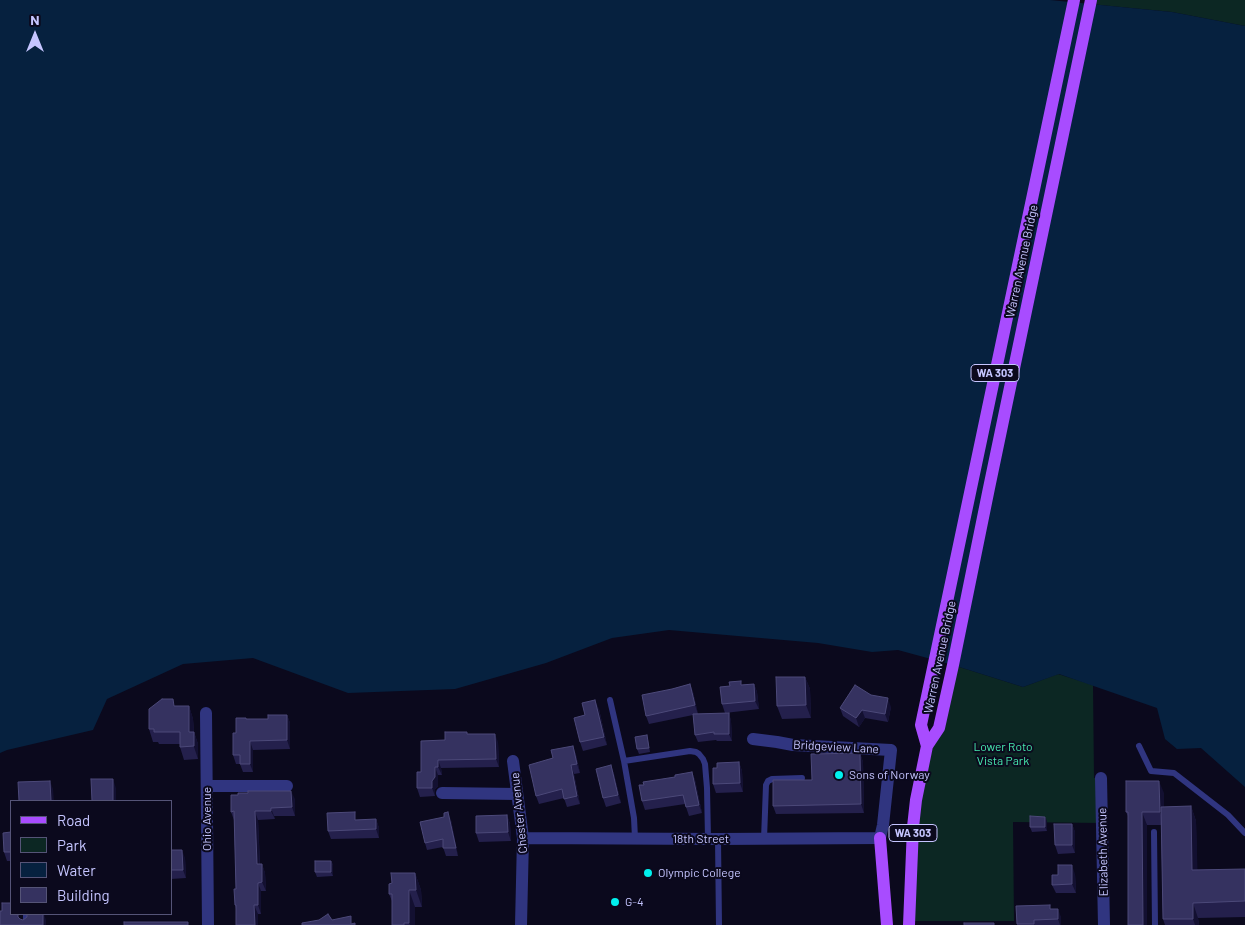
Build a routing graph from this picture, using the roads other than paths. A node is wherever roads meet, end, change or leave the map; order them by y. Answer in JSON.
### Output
{"nodes":[{"id":1,"x":1074,"y":0,"type":"edge"},
{"id":2,"x":1091,"y":0,"type":"edge"},
{"id":3,"x":610,"y":700,"type":"dead end"},
{"id":4,"x":206,"y":713,"type":"dead end"},
{"id":5,"x":753,"y":739,"type":"dead end"},
{"id":6,"x":927,"y":746,"type":"junction"},
{"id":7,"x":1139,"y":746,"type":"dead end"},
{"id":8,"x":514,"y":760,"type":"dead end"},
{"id":9,"x":624,"y":761,"type":"junction"},
{"id":10,"x":802,"y":778,"type":"edge"},
{"id":11,"x":1101,"y":778,"type":"dead end"},
{"id":12,"x":207,"y":786,"type":"junction"},
{"id":13,"x":287,"y":786,"type":"dead end"},
{"id":14,"x":442,"y":793,"type":"dead end"},
{"id":15,"x":517,"y":794,"type":"junction"},
{"id":16,"x":1154,"y":832,"type":"dead end"},
{"id":17,"x":1245,"y":833,"type":"edge"},
{"id":18,"x":523,"y":838,"type":"junction"},
{"id":19,"x":635,"y":838,"type":"junction"},
{"id":20,"x":880,"y":838,"type":"junction"},
{"id":21,"x":713,"y":839,"type":"junction"},
{"id":22,"x":764,"y":839,"type":"junction"},
{"id":23,"x":208,"y":925,"type":"edge"},
{"id":24,"x":521,"y":925,"type":"edge"},
{"id":25,"x":719,"y":925,"type":"edge"},
{"id":26,"x":887,"y":925,"type":"edge"},
{"id":27,"x":909,"y":925,"type":"edge"},
{"id":28,"x":1104,"y":925,"type":"edge"},
{"id":29,"x":1155,"y":925,"type":"edge"}],
"edges":[{"from":1,"to":6,"type":"main road","name":"Warren Avenue Bridge","number":"WA 303"},
{"from":2,"to":6,"type":"main road","name":"Warren Avenue Bridge","number":"WA 303"},
{"from":3,"to":9,"type":"lane"},
{"from":4,"to":12,"type":"street","name":"Ohio Avenue"},
{"from":5,"to":20,"type":"street","name":"Bridgeview Lane"},
{"from":6,"to":27,"type":"main road","number":"WA 303"},
{"from":7,"to":17,"type":"lane"},
{"from":8,"to":15,"type":"street","name":"Chester Avenue"},
{"from":9,"to":19,"type":"lane"},
{"from":9,"to":21,"type":"lane"},
{"from":10,"to":22,"type":"lane"},
{"from":11,"to":28,"type":"street","name":"Elizabeth Avenue"},
{"from":12,"to":13,"type":"street"},
{"from":12,"to":23,"type":"street","name":"Ohio Avenue"},
{"from":14,"to":15,"type":"street"},
{"from":15,"to":18,"type":"street","name":"Chester Avenue"},
{"from":16,"to":29,"type":"lane"},
{"from":18,"to":19,"type":"street","name":"18th Street"},
{"from":18,"to":24,"type":"street","name":"Chester Avenue"},
{"from":19,"to":21,"type":"street","name":"18th Street"},
{"from":20,"to":22,"type":"street","name":"18th Street"},
{"from":20,"to":26,"type":"main road"},
{"from":21,"to":22,"type":"street","name":"18th Street"},
{"from":21,"to":25,"type":"lane"}]}
